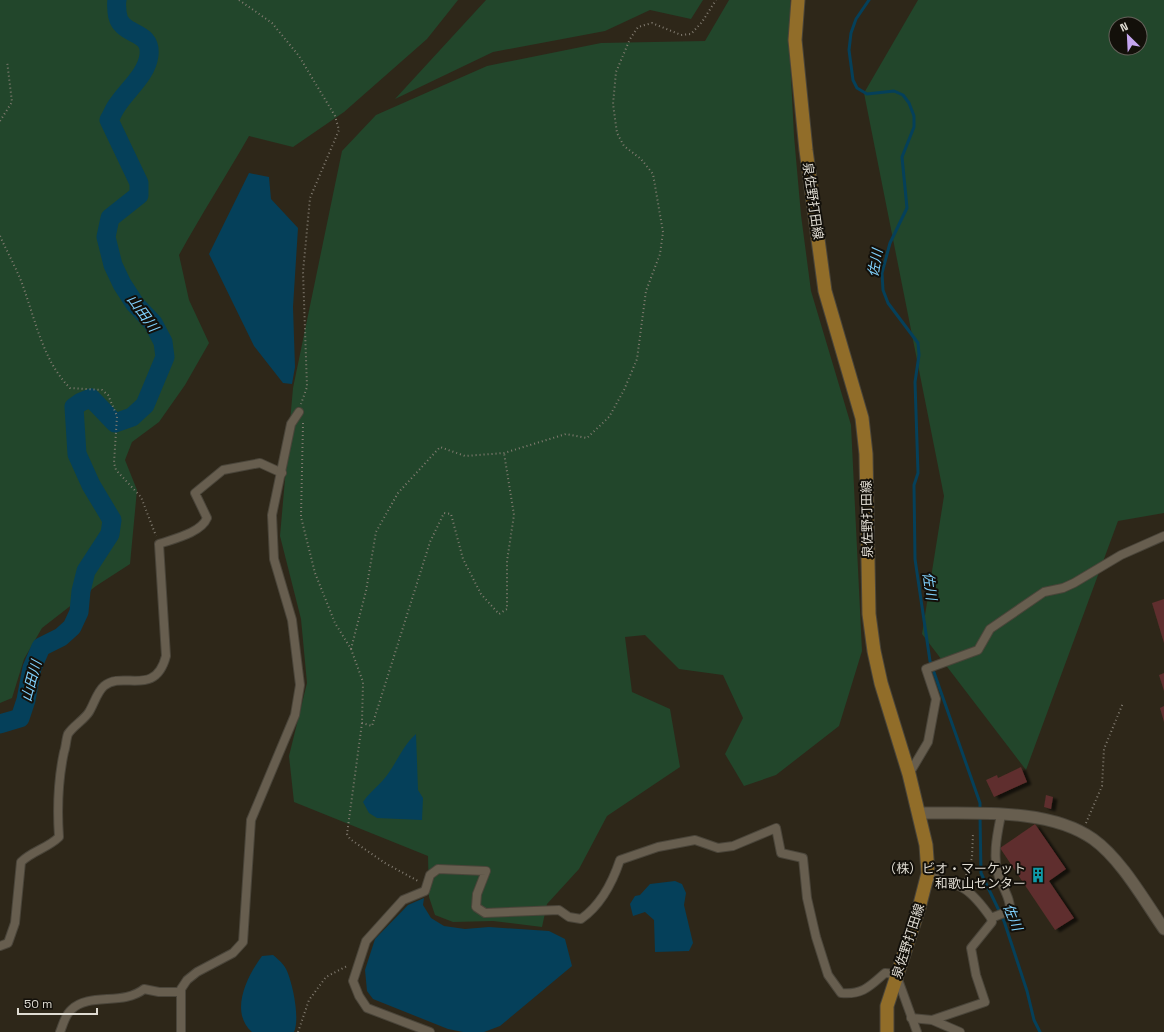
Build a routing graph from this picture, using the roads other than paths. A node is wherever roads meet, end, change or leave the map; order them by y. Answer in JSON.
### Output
{"nodes":[{"id":1,"x":798,"y":0,"type":"edge"},
{"id":2,"x":298,"y":412,"type":"road end"},
{"id":3,"x":282,"y":473,"type":"junction"},
{"id":4,"x":1164,"y":536,"type":"edge"},
{"id":5,"x":909,"y":774,"type":"junction"},
{"id":6,"x":920,"y":813,"type":"junction"},
{"id":7,"x":996,"y":815,"type":"junction"},
{"id":8,"x":927,"y":876,"type":"junction"},
{"id":9,"x":994,"y":917,"type":"junction"},
{"id":10,"x":1164,"y":929,"type":"edge"},
{"id":11,"x":0,"y":946,"type":"edge"},
{"id":12,"x":896,"y":974,"type":"junction"},
{"id":13,"x":182,"y":992,"type":"junction"},
{"id":14,"x":912,"y":1018,"type":"junction"},
{"id":15,"x":932,"y":1020,"type":"junction"},
{"id":16,"x":60,"y":1032,"type":"edge"},
{"id":17,"x":181,"y":1032,"type":"edge"},
{"id":18,"x":430,"y":1032,"type":"edge"},
{"id":19,"x":887,"y":1032,"type":"edge"},
{"id":20,"x":916,"y":1032,"type":"edge"},
{"id":21,"x":960,"y":1032,"type":"edge"}],
"edges":[{"from":1,"to":5,"type":"main road","name":"泉佐野打田線"},
{"from":2,"to":3,"type":"street"},
{"from":3,"to":11,"type":"street"},
{"from":3,"to":13,"type":"street"},
{"from":4,"to":5,"type":"street"},
{"from":5,"to":6,"type":"main road","name":"泉佐野打田線"},
{"from":6,"to":7,"type":"street"},
{"from":6,"to":8,"type":"main road","name":"泉佐野打田線"},
{"from":7,"to":9,"type":"street"},
{"from":7,"to":10,"type":"street"},
{"from":8,"to":9,"type":"street"},
{"from":8,"to":12,"type":"main road","name":"泉佐野打田線"},
{"from":9,"to":15,"type":"street"},
{"from":12,"to":14,"type":"street"},
{"from":12,"to":18,"type":"street"},
{"from":12,"to":19,"type":"main road","name":"泉佐野打田線"},
{"from":13,"to":16,"type":"street"},
{"from":13,"to":17,"type":"street"},
{"from":14,"to":15,"type":"street"},
{"from":14,"to":20,"type":"street"},
{"from":15,"to":21,"type":"street"}]}
